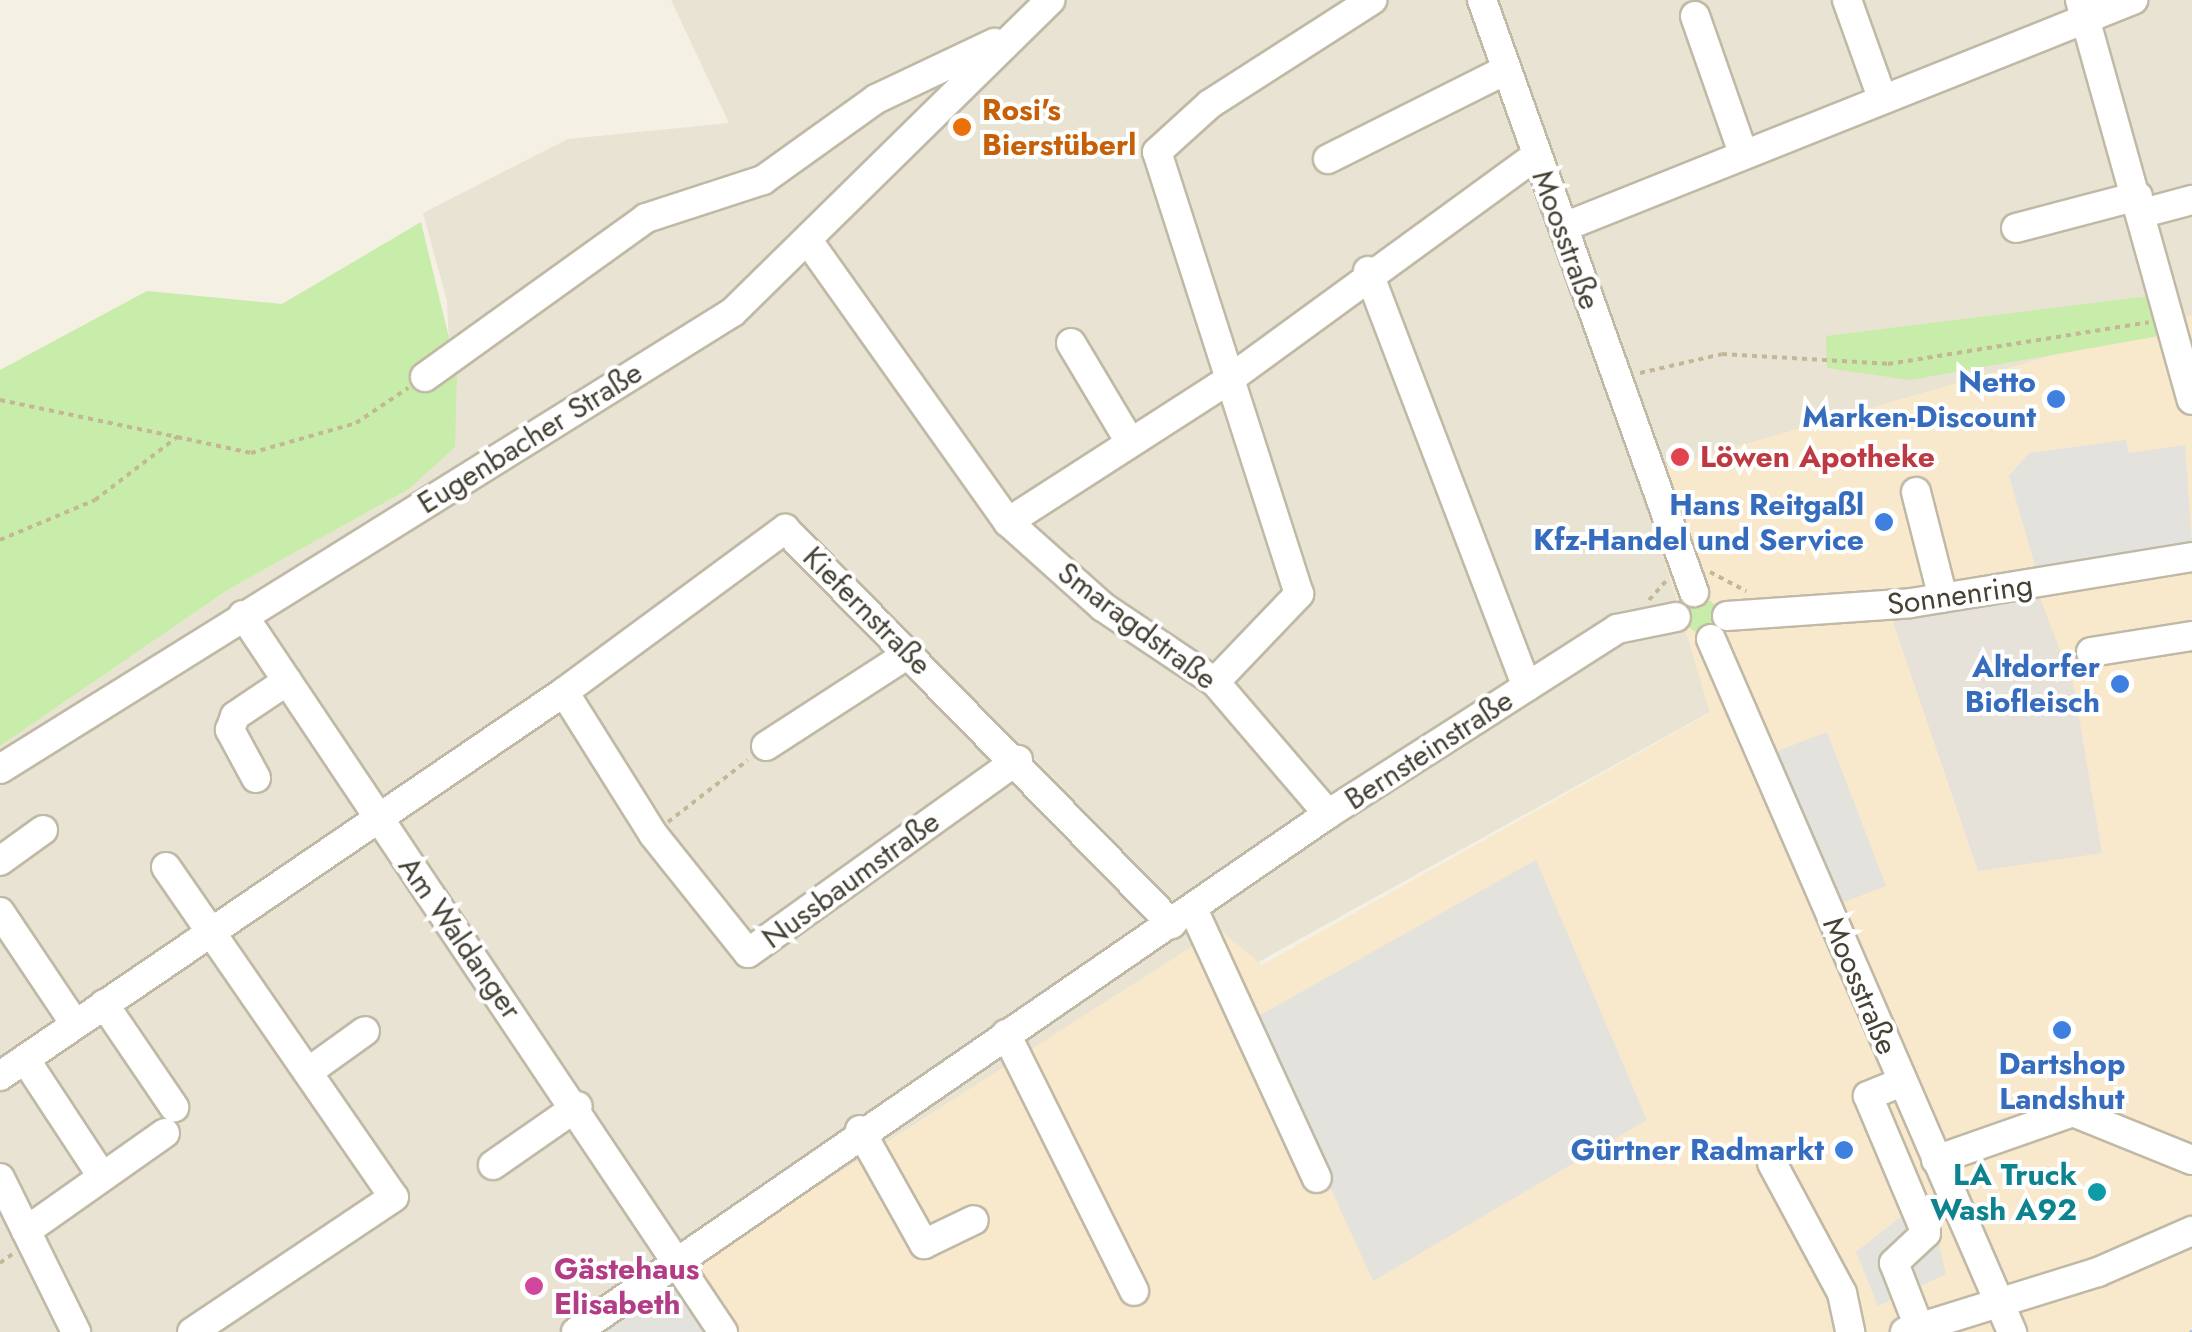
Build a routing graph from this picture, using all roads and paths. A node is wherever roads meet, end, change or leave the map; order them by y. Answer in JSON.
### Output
{"nodes":[{"id":1,"x":1050,"y":0,"type":"edge"},
{"id":2,"x":1372,"y":0,"type":"edge"},
{"id":3,"x":1482,"y":0,"type":"edge"},
{"id":4,"x":1846,"y":0,"type":"edge"},
{"id":5,"x":2133,"y":0,"type":"edge"},
{"id":6,"x":2086,"y":9,"type":"edge"},
{"id":7,"x":1695,"y":16,"type":"dead end"},
{"id":8,"x":1004,"y":38,"type":"junction"},
{"id":9,"x":1506,"y":70,"type":"junction"},
{"id":10,"x":1881,"y":95,"type":"junction"},
{"id":11,"x":1743,"y":152,"type":"junction"},
{"id":12,"x":1535,"y":156,"type":"junction"},
{"id":13,"x":1328,"y":159,"type":"dead end"},
{"id":14,"x":2192,"y":200,"type":"edge"},
{"id":15,"x":2140,"y":205,"type":"junction"},
{"id":16,"x":1564,"y":227,"type":"junction"},
{"id":17,"x":2016,"y":228,"type":"dead end"},
{"id":18,"x":810,"y":242,"type":"junction"},
{"id":19,"x":1368,"y":271,"type":"junction"},
{"id":20,"x":2170,"y":317,"type":"junction"},
{"id":21,"x":1071,"y":343,"type":"dead end"},
{"id":22,"x":425,"y":376,"type":"joint"},
{"id":23,"x":1616,"y":379,"type":"junction"},
{"id":24,"x":1227,"y":381,"type":"junction"},
{"id":25,"x":0,"y":400,"type":"edge"},
{"id":26,"x":2192,"y":400,"type":"edge"},
{"id":27,"x":177,"y":436,"type":"junction"},
{"id":28,"x":1130,"y":442,"type":"junction"},
{"id":29,"x":1916,"y":492,"type":"dead end"},
{"id":30,"x":1008,"y":522,"type":"junction"},
{"id":31,"x":1672,"y":538,"type":"junction"},
{"id":32,"x":0,"y":540,"type":"edge"},
{"id":33,"x":2192,"y":557,"type":"edge"},
{"id":34,"x":1694,"y":592,"type":"junction"},
{"id":35,"x":1943,"y":598,"type":"junction"},
{"id":36,"x":243,"y":614,"type":"junction"},
{"id":37,"x":1727,"y":616,"type":"junction"},
{"id":38,"x":1663,"y":618,"type":"junction"},
{"id":39,"x":2192,"y":636,"type":"edge"},
{"id":40,"x":1710,"y":640,"type":"junction"},
{"id":41,"x":2091,"y":652,"type":"dead end"},
{"id":42,"x":910,"y":653,"type":"junction"},
{"id":43,"x":287,"y":682,"type":"junction"},
{"id":44,"x":1215,"y":682,"type":"junction"},
{"id":45,"x":1527,"y":687,"type":"junction"},
{"id":46,"x":564,"y":692,"type":"junction"},
{"id":47,"x":766,"y":746,"type":"joint"},
{"id":48,"x":1018,"y":760,"type":"junction"},
{"id":49,"x":0,"y":769,"type":"edge"},
{"id":50,"x":256,"y":778,"type":"dead end"},
{"id":51,"x":374,"y":814,"type":"junction"},
{"id":52,"x":1328,"y":814,"type":"junction"},
{"id":53,"x":44,"y":830,"type":"dead end"},
{"id":54,"x":653,"y":834,"type":"junction"},
{"id":55,"x":0,"y":861,"type":"edge"},
{"id":56,"x":166,"y":867,"type":"dead end"},
{"id":57,"x":0,"y":912,"type":"edge"},
{"id":58,"x":1182,"y":917,"type":"junction"},
{"id":59,"x":210,"y":930,"type":"junction"},
{"id":60,"x":104,"y":1004,"type":"junction"},
{"id":61,"x":75,"y":1024,"type":"junction"},
{"id":62,"x":365,"y":1032,"type":"dead end"},
{"id":63,"x":1006,"y":1034,"type":"junction"},
{"id":64,"x":25,"y":1059,"type":"junction"},
{"id":65,"x":308,"y":1072,"type":"junction"},
{"id":66,"x":0,"y":1076,"type":"edge"},
{"id":67,"x":1902,"y":1082,"type":"junction"},
{"id":68,"x":578,"y":1106,"type":"junction"},
{"id":69,"x":860,"y":1130,"type":"junction"},
{"id":70,"x":1936,"y":1160,"type":"junction"},
{"id":71,"x":2192,"y":1160,"type":"edge"},
{"id":72,"x":1772,"y":1163,"type":"dead end"},
{"id":73,"x":493,"y":1165,"type":"dead end"},
{"id":74,"x":102,"y":1176,"type":"junction"},
{"id":75,"x":0,"y":1178,"type":"edge"},
{"id":76,"x":1316,"y":1178,"type":"dead end"},
{"id":77,"x":974,"y":1220,"type":"dead end"},
{"id":78,"x":26,"y":1232,"type":"junction"},
{"id":79,"x":2192,"y":1232,"type":"edge"},
{"id":80,"x":676,"y":1262,"type":"junction"},
{"id":81,"x":1134,"y":1291,"type":"dead end"},
{"id":82,"x":1996,"y":1298,"type":"junction"},
{"id":83,"x":588,"y":1329,"type":"edge"},
{"id":84,"x":1912,"y":1330,"type":"edge"},
{"id":85,"x":76,"y":1332,"type":"edge"},
{"id":86,"x":192,"y":1332,"type":"edge"},
{"id":87,"x":723,"y":1332,"type":"edge"},
{"id":88,"x":1850,"y":1332,"type":"edge"},
{"id":89,"x":2012,"y":1332,"type":"edge"}],
"edges":[{"from":1,"to":8,"type":"street","name":"Eugenbacher Straße"},
{"from":2,"to":24,"type":"street"},
{"from":3,"to":9,"type":"street","name":"Moosstraße"},
{"from":4,"to":10,"type":"street"},
{"from":5,"to":6,"type":"street"},
{"from":6,"to":10,"type":"street"},
{"from":6,"to":15,"type":"street"},
{"from":7,"to":11,"type":"street"},
{"from":8,"to":18,"type":"street","name":"Eugenbacher Straße"},
{"from":8,"to":22,"type":"street","name":"Eugenbacher Straße"},
{"from":9,"to":12,"type":"street","name":"Moosstraße"},
{"from":9,"to":13,"type":"street"},
{"from":10,"to":11,"type":"street"},
{"from":11,"to":16,"type":"street"},
{"from":12,"to":16,"type":"street","name":"Moosstraße"},
{"from":12,"to":19,"type":"street"},
{"from":14,"to":15,"type":"street"},
{"from":15,"to":17,"type":"street"},
{"from":15,"to":20,"type":"street"},
{"from":16,"to":23,"type":"street","name":"Moosstraße"},
{"from":18,"to":30,"type":"street","name":"Smaragdstraße"},
{"from":18,"to":36,"type":"street","name":"Eugenbacher Straße"},
{"from":19,"to":24,"type":"street"},
{"from":19,"to":45,"type":"street"},
{"from":20,"to":23,"type":"path"},
{"from":20,"to":26,"type":"street"},
{"from":21,"to":28,"type":"street"},
{"from":22,"to":27,"type":"path"},
{"from":23,"to":31,"type":"street","name":"Moosstraße"},
{"from":24,"to":28,"type":"street"},
{"from":24,"to":44,"type":"street"},
{"from":25,"to":27,"type":"path"},
{"from":27,"to":32,"type":"path"},
{"from":28,"to":30,"type":"street"},
{"from":29,"to":35,"type":"street"},
{"from":30,"to":44,"type":"street","name":"Smaragdstraße"},
{"from":31,"to":34,"type":"street","name":"Moosstraße"},
{"from":31,"to":38,"type":"path"},
{"from":33,"to":35,"type":"street","name":"Sonnenring"},
{"from":34,"to":37,"type":"street"},
{"from":34,"to":38,"type":"street"},
{"from":35,"to":37,"type":"street","name":"Sonnenring"},
{"from":36,"to":43,"type":"street","name":"Am Waldanger"},
{"from":36,"to":49,"type":"street","name":"Eugenbacher Straße"},
{"from":37,"to":40,"type":"street"},
{"from":38,"to":40,"type":"street"},
{"from":38,"to":45,"type":"street","name":"Bernsteinstraße"},
{"from":39,"to":41,"type":"street"},
{"from":40,"to":67,"type":"street","name":"Moosstraße"},
{"from":42,"to":46,"type":"street","name":"Kiefernstraße"},
{"from":42,"to":47,"type":"street"},
{"from":42,"to":48,"type":"street","name":"Kiefernstraße"},
{"from":43,"to":50,"type":"street"},
{"from":43,"to":51,"type":"street","name":"Am Waldanger"},
{"from":44,"to":52,"type":"street","name":"Smaragdstraße"},
{"from":45,"to":52,"type":"street","name":"Bernsteinstraße"},
{"from":46,"to":51,"type":"street","name":"Kiefernstraße"},
{"from":46,"to":54,"type":"street","name":"Nussbaumstraße"},
{"from":47,"to":54,"type":"path"},
{"from":48,"to":54,"type":"street","name":"Nussbaumstraße"},
{"from":48,"to":58,"type":"street","name":"Kiefernstraße"},
{"from":51,"to":59,"type":"street","name":"Kiefernstraße"},
{"from":51,"to":68,"type":"street","name":"Am Waldanger"},
{"from":52,"to":58,"type":"street","name":"Bernsteinstraße"},
{"from":53,"to":55,"type":"street"},
{"from":56,"to":59,"type":"street"},
{"from":57,"to":61,"type":"street"},
{"from":58,"to":63,"type":"street","name":"Bernsteinstraße"},
{"from":58,"to":76,"type":"street"},
{"from":59,"to":60,"type":"street","name":"Kiefernstraße"},
{"from":59,"to":65,"type":"street"},
{"from":60,"to":61,"type":"street","name":"Kiefernstraße"},
{"from":60,"to":74,"type":"street"},
{"from":61,"to":64,"type":"street","name":"Kiefernstraße"},
{"from":62,"to":65,"type":"street"},
{"from":63,"to":69,"type":"street","name":"Bernsteinstraße"},
{"from":63,"to":81,"type":"street"},
{"from":64,"to":66,"type":"street","name":"Kiefernstraße"},
{"from":64,"to":74,"type":"street"},
{"from":65,"to":86,"type":"street"},
{"from":67,"to":70,"type":"street","name":"Moosstraße"},
{"from":67,"to":84,"type":"street"},
{"from":68,"to":73,"type":"street"},
{"from":68,"to":80,"type":"street","name":"Am Waldanger"},
{"from":69,"to":77,"type":"street"},
{"from":69,"to":80,"type":"street","name":"Bernsteinstraße"},
{"from":70,"to":71,"type":"street"},
{"from":70,"to":82,"type":"street","name":"Moosstraße"},
{"from":72,"to":88,"type":"street"},
{"from":74,"to":78,"type":"street"},
{"from":75,"to":78,"type":"street"},
{"from":78,"to":85,"type":"street"},
{"from":79,"to":82,"type":"street"},
{"from":80,"to":83,"type":"street","name":"Bernsteinstraße"},
{"from":80,"to":87,"type":"street","name":"Am Waldanger"},
{"from":82,"to":84,"type":"street"},
{"from":82,"to":89,"type":"street","name":"Moosstraße"}]}
